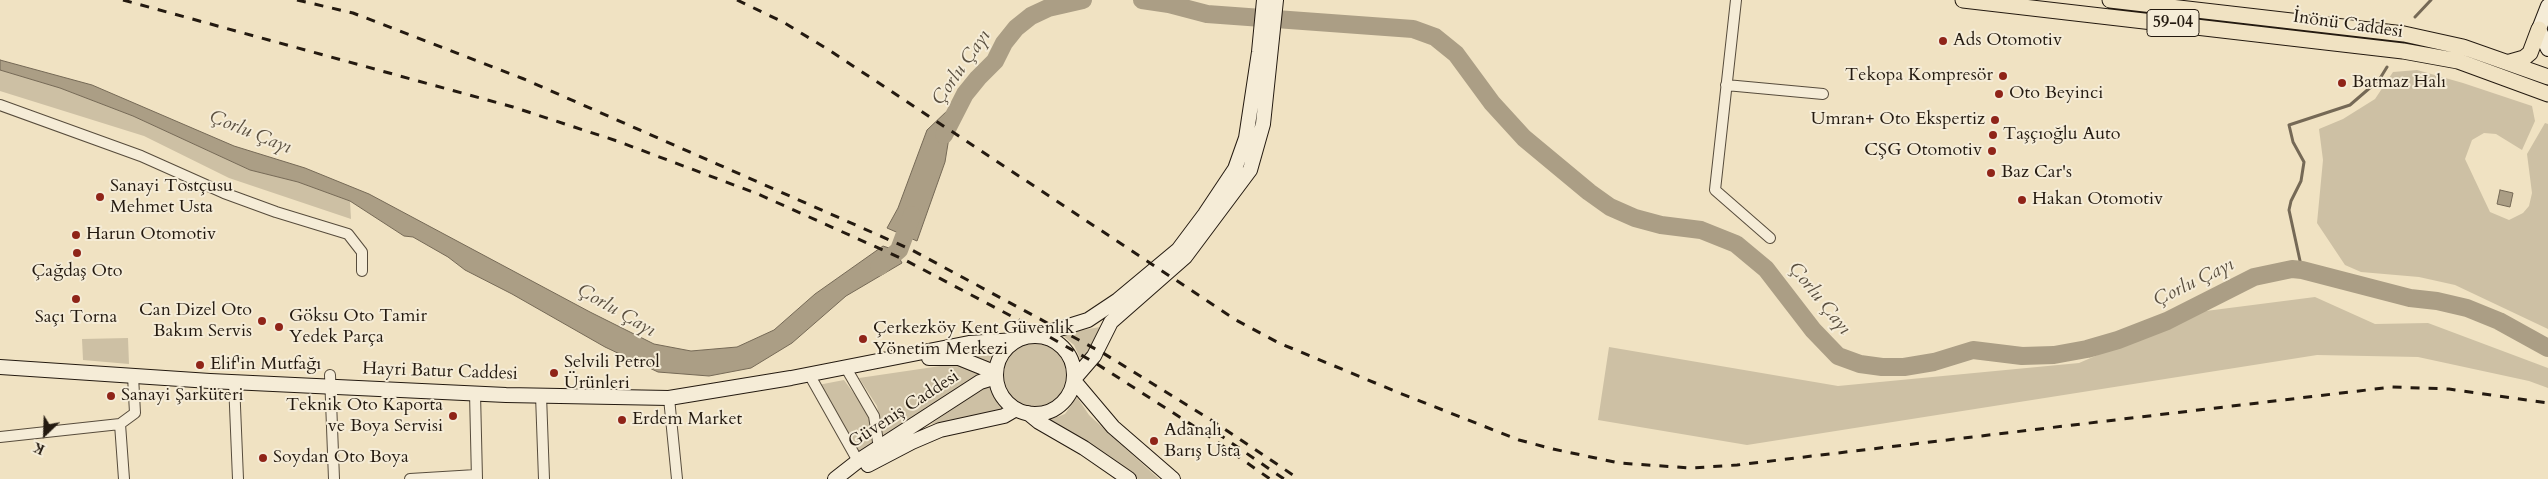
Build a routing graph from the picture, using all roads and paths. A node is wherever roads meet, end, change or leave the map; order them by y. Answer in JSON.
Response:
{"nodes":[{"id":1,"x":1264,"y":0,"type":"edge"},
{"id":2,"x":1276,"y":0,"type":"edge"},
{"id":3,"x":1736,"y":0,"type":"edge"},
{"id":4,"x":1963,"y":0,"type":"edge"},
{"id":5,"x":2110,"y":0,"type":"edge"},
{"id":6,"x":2548,"y":6,"type":"edge"},
{"id":7,"x":2539,"y":29,"type":"junction"},
{"id":8,"x":2548,"y":49,"type":"edge"},
{"id":9,"x":1265,"y":53,"type":"junction"},
{"id":10,"x":2510,"y":62,"type":"junction"},
{"id":11,"x":2548,"y":78,"type":"edge"},
{"id":12,"x":2520,"y":82,"type":"junction"},
{"id":13,"x":1726,"y":85,"type":"junction"},
{"id":14,"x":1823,"y":94,"type":"dead end"},
{"id":15,"x":2548,"y":94,"type":"edge"},
{"id":16,"x":0,"y":105,"type":"edge"},
{"id":17,"x":1770,"y":238,"type":"dead end"},
{"id":18,"x":362,"y":271,"type":"dead end"},
{"id":19,"x":1040,"y":335,"type":"junction"},
{"id":20,"x":1016,"y":340,"type":"junction"},
{"id":21,"x":876,"y":361,"type":"junction"},
{"id":22,"x":0,"y":367,"type":"edge"},
{"id":23,"x":846,"y":368,"type":"junction"},
{"id":24,"x":809,"y":374,"type":"junction"},
{"id":25,"x":996,"y":375,"type":"junction"},
{"id":26,"x":133,"y":376,"type":"junction"},
{"id":27,"x":1075,"y":380,"type":"junction"},
{"id":28,"x":330,"y":381,"type":"junction"},
{"id":29,"x":234,"y":382,"type":"junction"},
{"id":30,"x":475,"y":393,"type":"junction"},
{"id":31,"x":541,"y":394,"type":"junction"},
{"id":32,"x":669,"y":398,"type":"junction"},
{"id":33,"x":1022,"y":411,"type":"junction"},
{"id":34,"x":120,"y":424,"type":"junction"},
{"id":35,"x":0,"y":437,"type":"edge"},
{"id":36,"x":879,"y":448,"type":"junction"},
{"id":37,"x":858,"y":461,"type":"junction"},
{"id":38,"x":477,"y":477,"type":"edge"},
{"id":39,"x":124,"y":479,"type":"edge"},
{"id":40,"x":238,"y":479,"type":"edge"},
{"id":41,"x":334,"y":479,"type":"edge"},
{"id":42,"x":410,"y":479,"type":"edge"},
{"id":43,"x":544,"y":479,"type":"edge"},
{"id":44,"x":677,"y":479,"type":"edge"},
{"id":45,"x":835,"y":479,"type":"edge"},
{"id":46,"x":843,"y":479,"type":"edge"},
{"id":47,"x":1129,"y":479,"type":"edge"},
{"id":48,"x":1173,"y":479,"type":"edge"}],
"edges":[{"from":1,"to":9,"type":"main road"},
{"from":2,"to":9,"type":"main road"},
{"from":3,"to":13,"type":"street"},
{"from":4,"to":12,"type":"main road","name":"İnönü Caddesi","number":"59-04"},
{"from":5,"to":10,"type":"main road","name":"İnönü Caddesi","number":"59-04"},
{"from":6,"to":7,"type":"main road"},
{"from":7,"to":8,"type":"main road"},
{"from":7,"to":10,"type":"main road"},
{"from":9,"to":19,"type":"main road"},
{"from":9,"to":27,"type":"main road"},
{"from":10,"to":11,"type":"main road","number":"59-04"},
{"from":11,"to":12,"type":"main road"},
{"from":12,"to":15,"type":"main road","number":"59-04"},
{"from":13,"to":14,"type":"street"},
{"from":13,"to":17,"type":"street"},
{"from":16,"to":18,"type":"street"},
{"from":19,"to":20,"type":"main road"},
{"from":19,"to":27,"type":"main road"},
{"from":20,"to":21,"type":"main road","name":"Hayri Batur Caddesi"},
{"from":20,"to":25,"type":"main road"},
{"from":21,"to":23,"type":"main road","name":"Hayri Batur Caddesi"},
{"from":21,"to":25,"type":"main road","name":"Hayri Batur Caddesi"},
{"from":22,"to":26,"type":"main road","name":"Hayri Batur Caddesi"},
{"from":23,"to":24,"type":"main road","name":"Hayri Batur Caddesi"},
{"from":23,"to":36,"type":"street"},
{"from":24,"to":32,"type":"main road","name":"Hayri Batur Caddesi"},
{"from":24,"to":37,"type":"street"},
{"from":25,"to":33,"type":"main road"},
{"from":25,"to":36,"type":"main road","name":"Güveniş Caddesi"},
{"from":26,"to":29,"type":"main road","name":"Hayri Batur Caddesi"},
{"from":26,"to":34,"type":"street"},
{"from":27,"to":33,"type":"main road"},
{"from":27,"to":48,"type":"main road"},
{"from":28,"to":29,"type":"main road","name":"Hayri Batur Caddesi"},
{"from":28,"to":30,"type":"main road","name":"Hayri Batur Caddesi"},
{"from":28,"to":41,"type":"street"},
{"from":29,"to":40,"type":"street"},
{"from":30,"to":31,"type":"main road","name":"Hayri Batur Caddesi"},
{"from":30,"to":38,"type":"street"},
{"from":31,"to":32,"type":"main road","name":"Hayri Batur Caddesi"},
{"from":31,"to":43,"type":"street"},
{"from":32,"to":44,"type":"street"},
{"from":33,"to":46,"type":"main road","name":"Güveniş Caddesi"},
{"from":33,"to":47,"type":"main road"},
{"from":34,"to":35,"type":"street"},
{"from":34,"to":39,"type":"street"},
{"from":36,"to":37,"type":"main road","name":"Güveniş Caddesi"},
{"from":37,"to":45,"type":"main road","name":"Güveniş Caddesi"},
{"from":38,"to":42,"type":"street"}]}
